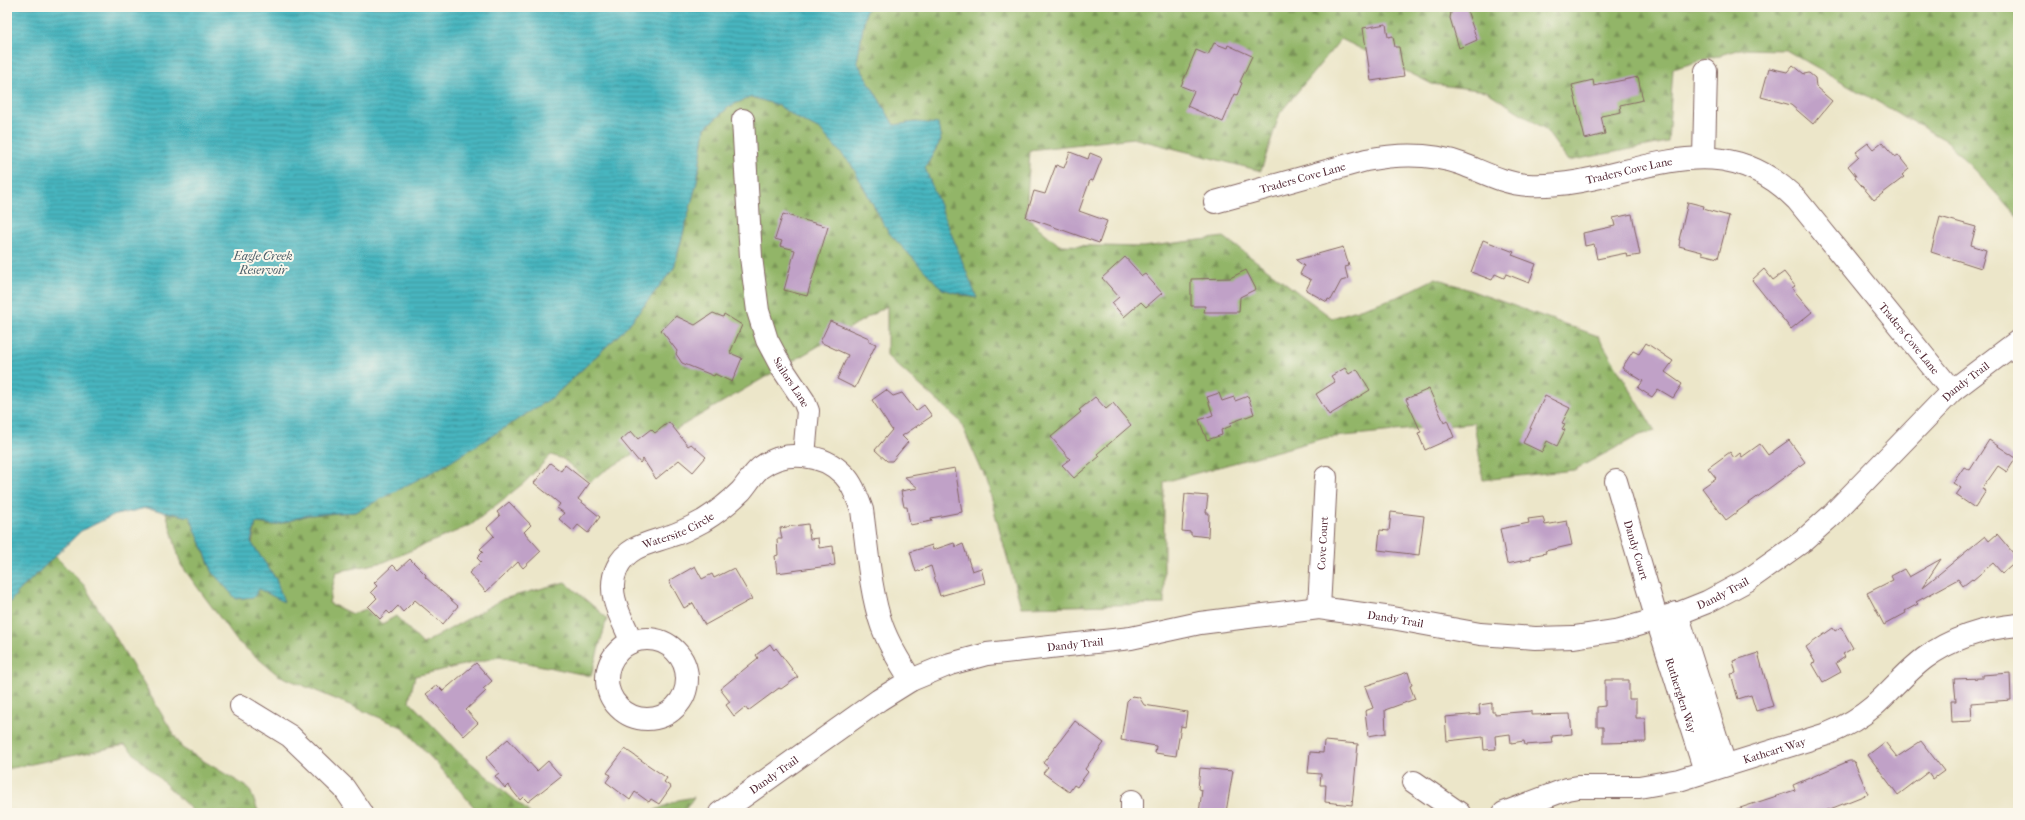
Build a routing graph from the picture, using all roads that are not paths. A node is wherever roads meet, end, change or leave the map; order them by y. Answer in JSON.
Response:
{"nodes":[{"id":1,"x":1706,"y":71,"type":"dead end"},
{"id":2,"x":743,"y":120,"type":"dead end"},
{"id":3,"x":1704,"y":157,"type":"junction"},
{"id":4,"x":1214,"y":202,"type":"dead end"},
{"id":5,"x":2018,"y":341,"type":"edge"},
{"id":6,"x":1952,"y":391,"type":"junction"},
{"id":7,"x":804,"y":456,"type":"junction"},
{"id":8,"x":1326,"y":478,"type":"dead end"},
{"id":9,"x":1616,"y":481,"type":"dead end"},
{"id":10,"x":1319,"y":608,"type":"junction"},
{"id":11,"x":1677,"y":614,"type":"junction"},
{"id":12,"x":1657,"y":620,"type":"junction"},
{"id":13,"x":2018,"y":625,"type":"edge"},
{"id":14,"x":632,"y":642,"type":"dead end"},
{"id":15,"x":911,"y":680,"type":"junction"},
{"id":16,"x":241,"y":706,"type":"dead end"},
{"id":17,"x":1725,"y":765,"type":"junction"},
{"id":18,"x":1705,"y":771,"type":"junction"},
{"id":19,"x":1414,"y":782,"type":"dead end"},
{"id":20,"x":361,"y":813,"type":"edge"},
{"id":21,"x":720,"y":813,"type":"edge"},
{"id":22,"x":1459,"y":813,"type":"edge"},
{"id":23,"x":1504,"y":813,"type":"edge"}],
"edges":[{"from":1,"to":3,"type":"street"},
{"from":2,"to":7,"type":"street","name":"Sailors Lane"},
{"from":3,"to":4,"type":"street","name":"Traders Cove Lane"},
{"from":3,"to":6,"type":"street","name":"Traders Cove Lane"},
{"from":5,"to":6,"type":"street","name":"Dandy Trail"},
{"from":6,"to":11,"type":"street","name":"Dandy Trail"},
{"from":7,"to":14,"type":"street","name":"Watersite Circle"},
{"from":7,"to":15,"type":"street"},
{"from":8,"to":10,"type":"street","name":"Cove Court"},
{"from":9,"to":12,"type":"street","name":"Dandy Court"},
{"from":10,"to":12,"type":"street","name":"Dandy Trail"},
{"from":10,"to":15,"type":"street","name":"Dandy Trail"},
{"from":11,"to":12,"type":"street","name":"Dandy Trail"},
{"from":11,"to":17,"type":"street"},
{"from":12,"to":18,"type":"street","name":"Rutherglen Way"},
{"from":13,"to":17,"type":"street","name":"Kathcart Way"},
{"from":15,"to":21,"type":"street","name":"Dandy Trail"},
{"from":16,"to":20,"type":"street"},
{"from":17,"to":18,"type":"street","name":"Kathcart Way"},
{"from":18,"to":23,"type":"street","name":"Kathcart Way"},
{"from":19,"to":22,"type":"street"}]}
